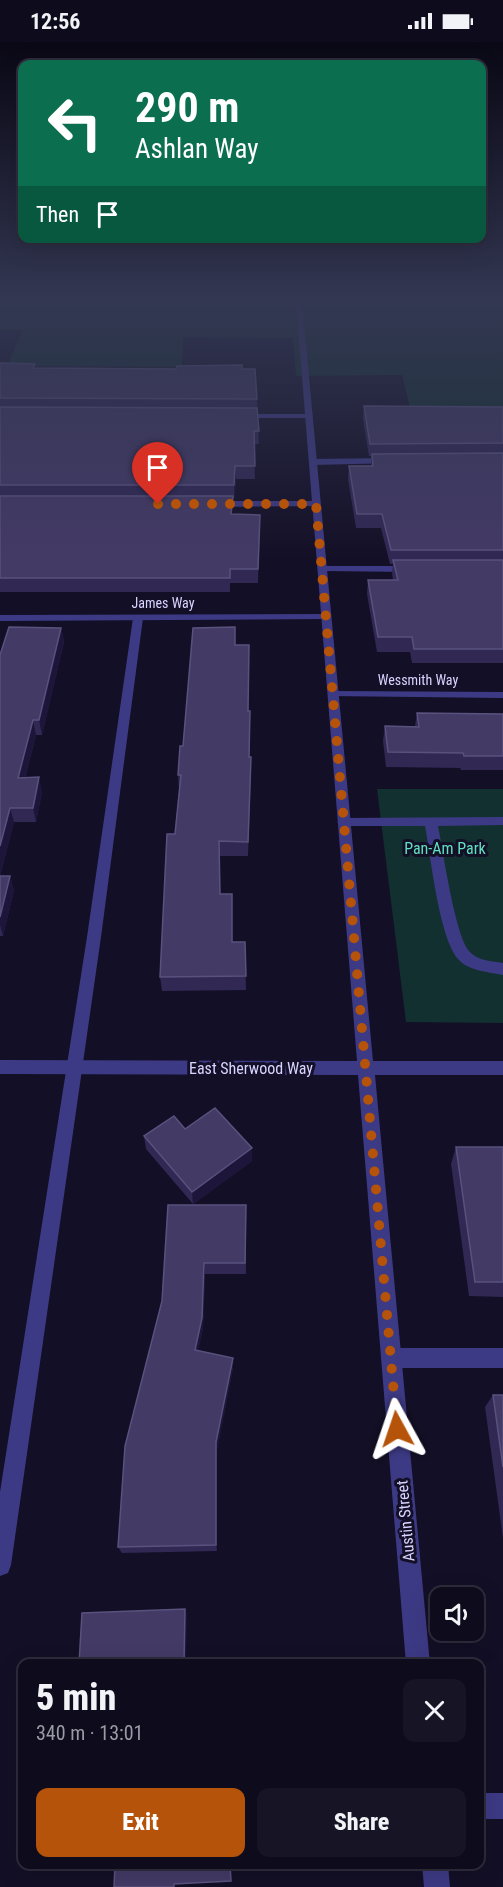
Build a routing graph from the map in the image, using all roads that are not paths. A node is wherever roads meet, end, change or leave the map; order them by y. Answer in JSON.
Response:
{"nodes":[{"id":1,"x":307,"y":388,"type":"edge"},
{"id":2,"x":225,"y":416,"type":"edge"},
{"id":3,"x":309,"y":416,"type":"junction"},
{"id":4,"x":396,"y":461,"type":"edge"},
{"id":5,"x":313,"y":462,"type":"junction"},
{"id":6,"x":199,"y":504,"type":"edge"},
{"id":7,"x":316,"y":504,"type":"junction"},
{"id":8,"x":322,"y":568,"type":"junction"},
{"id":9,"x":424,"y":569,"type":"edge"},
{"id":10,"x":326,"y":617,"type":"junction"},
{"id":11,"x":0,"y":618,"type":"edge"},
{"id":12,"x":138,"y":618,"type":"junction"},
{"id":13,"x":333,"y":694,"type":"junction"},
{"id":14,"x":503,"y":695,"type":"edge"},
{"id":15,"x":503,"y":821,"type":"edge"},
{"id":16,"x":344,"y":822,"type":"junction"},
{"id":17,"x":431,"y":822,"type":"junction"},
{"id":18,"x":503,"y":969,"type":"edge"},
{"id":19,"x":0,"y":1067,"type":"edge"},
{"id":20,"x":74,"y":1067,"type":"junction"},
{"id":21,"x":366,"y":1068,"type":"junction"},
{"id":22,"x":503,"y":1068,"type":"edge"},
{"id":23,"x":391,"y":1358,"type":"junction"},
{"id":24,"x":503,"y":1358,"type":"edge"},
{"id":25,"x":0,"y":1565,"type":"edge"},
{"id":26,"x":418,"y":1659,"type":"edge"},
{"id":27,"x":484,"y":1806,"type":"edge"},
{"id":28,"x":503,"y":1806,"type":"edge"},
{"id":29,"x":435,"y":1869,"type":"edge"},
{"id":30,"x":437,"y":1887,"type":"edge"}],
"edges":[{"from":1,"to":3,"type":"street","name":"Austin Street"},
{"from":2,"to":3,"type":"street"},
{"from":3,"to":5,"type":"street","name":"Austin Street"},
{"from":4,"to":5,"type":"street"},
{"from":5,"to":7,"type":"street","name":"Austin Street"},
{"from":6,"to":7,"type":"street"},
{"from":7,"to":8,"type":"street","name":"Austin Street"},
{"from":8,"to":9,"type":"street"},
{"from":8,"to":10,"type":"street","name":"Austin Street"},
{"from":10,"to":12,"type":"street","name":"James Way"},
{"from":10,"to":13,"type":"street","name":"Austin Street"},
{"from":11,"to":12,"type":"street","name":"James Way"},
{"from":12,"to":20,"type":"street"},
{"from":13,"to":14,"type":"street","name":"Wessmith Way"},
{"from":13,"to":16,"type":"street","name":"Austin Street"},
{"from":15,"to":17,"type":"street"},
{"from":16,"to":17,"type":"street"},
{"from":16,"to":21,"type":"street","name":"Austin Street"},
{"from":17,"to":18,"type":"street"},
{"from":19,"to":20,"type":"street","name":"East Sherwood Way"},
{"from":20,"to":21,"type":"street","name":"East Sherwood Way"},
{"from":20,"to":25,"type":"street"},
{"from":21,"to":22,"type":"street","name":"East Sherwood Way"},
{"from":21,"to":23,"type":"street","name":"Austin Street"},
{"from":23,"to":24,"type":"street"},
{"from":23,"to":26,"type":"street","name":"Austin Street"},
{"from":27,"to":28,"type":"street"},
{"from":29,"to":30,"type":"street"}]}
